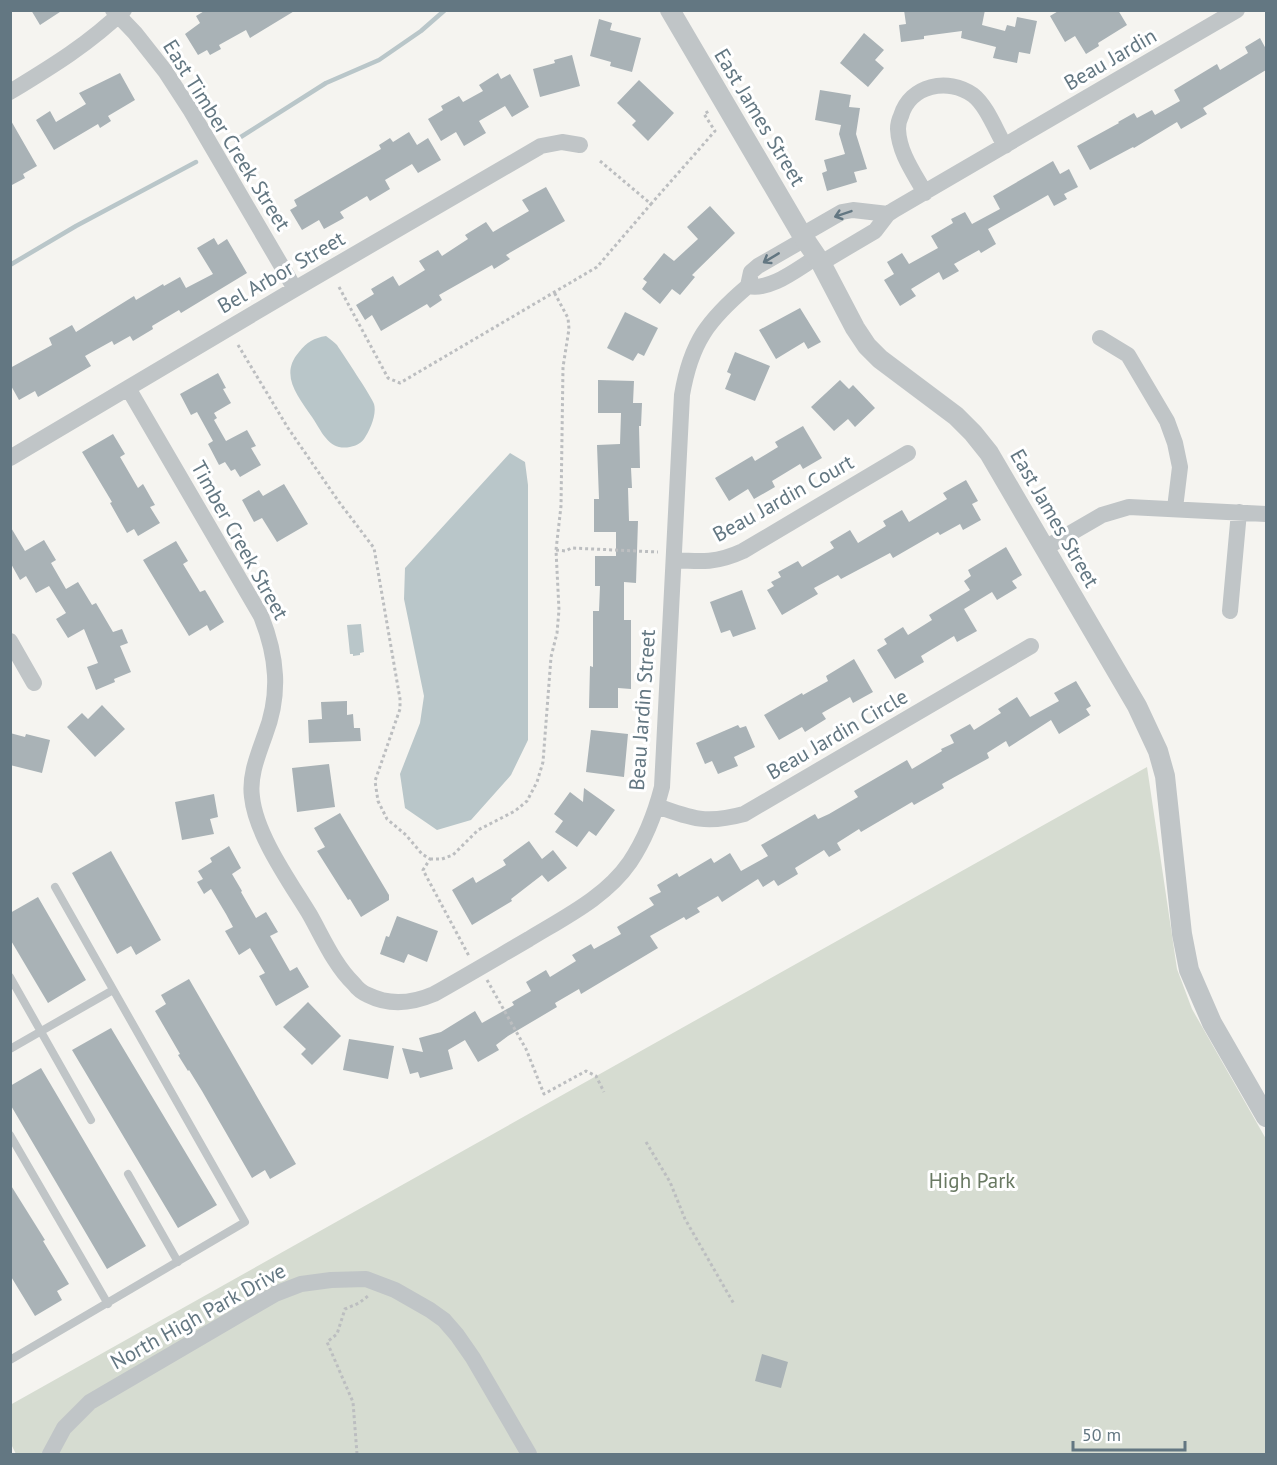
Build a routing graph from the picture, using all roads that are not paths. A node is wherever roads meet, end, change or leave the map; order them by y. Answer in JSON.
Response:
{"nodes":[{"id":1,"x":670,"y":10,"type":"edge"},
{"id":2,"x":1237,"y":10,"type":"edge"},
{"id":3,"x":118,"y":12,"type":"edge"},
{"id":4,"x":10,"y":92,"type":"edge"},
{"id":5,"x":580,"y":145,"type":"dead end"},
{"id":6,"x":1005,"y":146,"type":"junction"},
{"id":7,"x":925,"y":193,"type":"junction"},
{"id":8,"x":888,"y":214,"type":"junction"},
{"id":9,"x":803,"y":237,"type":"junction"},
{"id":10,"x":819,"y":260,"type":"junction"},
{"id":11,"x":748,"y":286,"type":"junction"},
{"id":12,"x":295,"y":289,"type":"junction"},
{"id":13,"x":1100,"y":338,"type":"dead end"},
{"id":14,"x":128,"y":388,"type":"junction"},
{"id":15,"x":908,"y":453,"type":"dead end"},
{"id":16,"x":10,"y":458,"type":"edge"},
{"id":17,"x":1175,"y":508,"type":"junction"},
{"id":18,"x":1239,"y":512,"type":"junction"},
{"id":19,"x":1266,"y":514,"type":"edge"},
{"id":20,"x":1045,"y":548,"type":"junction"},
{"id":21,"x":668,"y":556,"type":"junction"},
{"id":22,"x":1230,"y":611,"type":"dead end"},
{"id":23,"x":10,"y":641,"type":"edge"},
{"id":24,"x":1031,"y":646,"type":"dead end"},
{"id":25,"x":34,"y":683,"type":"dead end"},
{"id":26,"x":657,"y":806,"type":"junction"},
{"id":27,"x":55,"y":887,"type":"dead end"},
{"id":28,"x":10,"y":977,"type":"edge"},
{"id":29,"x":113,"y":990,"type":"junction"},
{"id":30,"x":383,"y":1000,"type":"joint"},
{"id":31,"x":41,"y":1031,"type":"junction"},
{"id":32,"x":10,"y":1049,"type":"edge"},
{"id":33,"x":1266,"y":1117,"type":"edge"},
{"id":34,"x":91,"y":1120,"type":"dead end"},
{"id":35,"x":10,"y":1135,"type":"edge"},
{"id":36,"x":128,"y":1174,"type":"dead end"},
{"id":37,"x":178,"y":1262,"type":"junction"},
{"id":38,"x":108,"y":1304,"type":"junction"},
{"id":39,"x":10,"y":1359,"type":"edge"},
{"id":40,"x":50,"y":1455,"type":"edge"},
{"id":41,"x":529,"y":1455,"type":"edge"}],
"edges":[{"from":1,"to":9,"type":"street","name":"East James Street"},
{"from":2,"to":6,"type":"street","name":"Beau Jardin"},
{"from":3,"to":4,"type":"street"},
{"from":3,"to":12,"type":"street","name":"East Timber Creek Street"},
{"from":5,"to":12,"type":"street","name":"Bel Arbor Street"},
{"from":6,"to":7,"type":"street","name":"Beau Jardin"},
{"from":6,"to":7,"type":"street"},
{"from":7,"to":8,"type":"street","name":"Beau Jardin"},
{"from":8,"to":9,"type":"street","one_way":true},
{"from":8,"to":10,"type":"street","name":"Beau Jardin"},
{"from":9,"to":10,"type":"street","name":"East James Street"},
{"from":9,"to":11,"type":"street","one_way":true},
{"from":10,"to":11,"type":"street","name":"Beau Jardin"},
{"from":10,"to":20,"type":"street","name":"East James Street"},
{"from":11,"to":21,"type":"street","name":"Beau Jardin Street"},
{"from":12,"to":14,"type":"street","name":"Bel Arbor Street"},
{"from":13,"to":17,"type":"street"},
{"from":14,"to":16,"type":"street","name":"Bel Arbor Street"},
{"from":14,"to":30,"type":"street","name":"Timber Creek Street"},
{"from":15,"to":21,"type":"street","name":"Beau Jardin Court"},
{"from":17,"to":18,"type":"street"},
{"from":17,"to":20,"type":"street"},
{"from":18,"to":19,"type":"street"},
{"from":18,"to":22,"type":"street"},
{"from":20,"to":33,"type":"street","name":"East James Street"},
{"from":21,"to":26,"type":"street","name":"Beau Jardin Street"},
{"from":23,"to":25,"type":"street"},
{"from":24,"to":26,"type":"street","name":"Beau Jardin Circle"},
{"from":26,"to":30,"type":"street","name":"Beau Jardin Street"},
{"from":27,"to":29,"type":"lane"},
{"from":28,"to":31,"type":"lane"},
{"from":29,"to":31,"type":"lane"},
{"from":29,"to":37,"type":"lane"},
{"from":31,"to":32,"type":"lane"},
{"from":31,"to":34,"type":"lane"},
{"from":35,"to":38,"type":"lane"},
{"from":36,"to":37,"type":"lane"},
{"from":37,"to":38,"type":"lane"},
{"from":38,"to":39,"type":"lane"},
{"from":40,"to":41,"type":"street","name":"North High Park Drive"}]}
